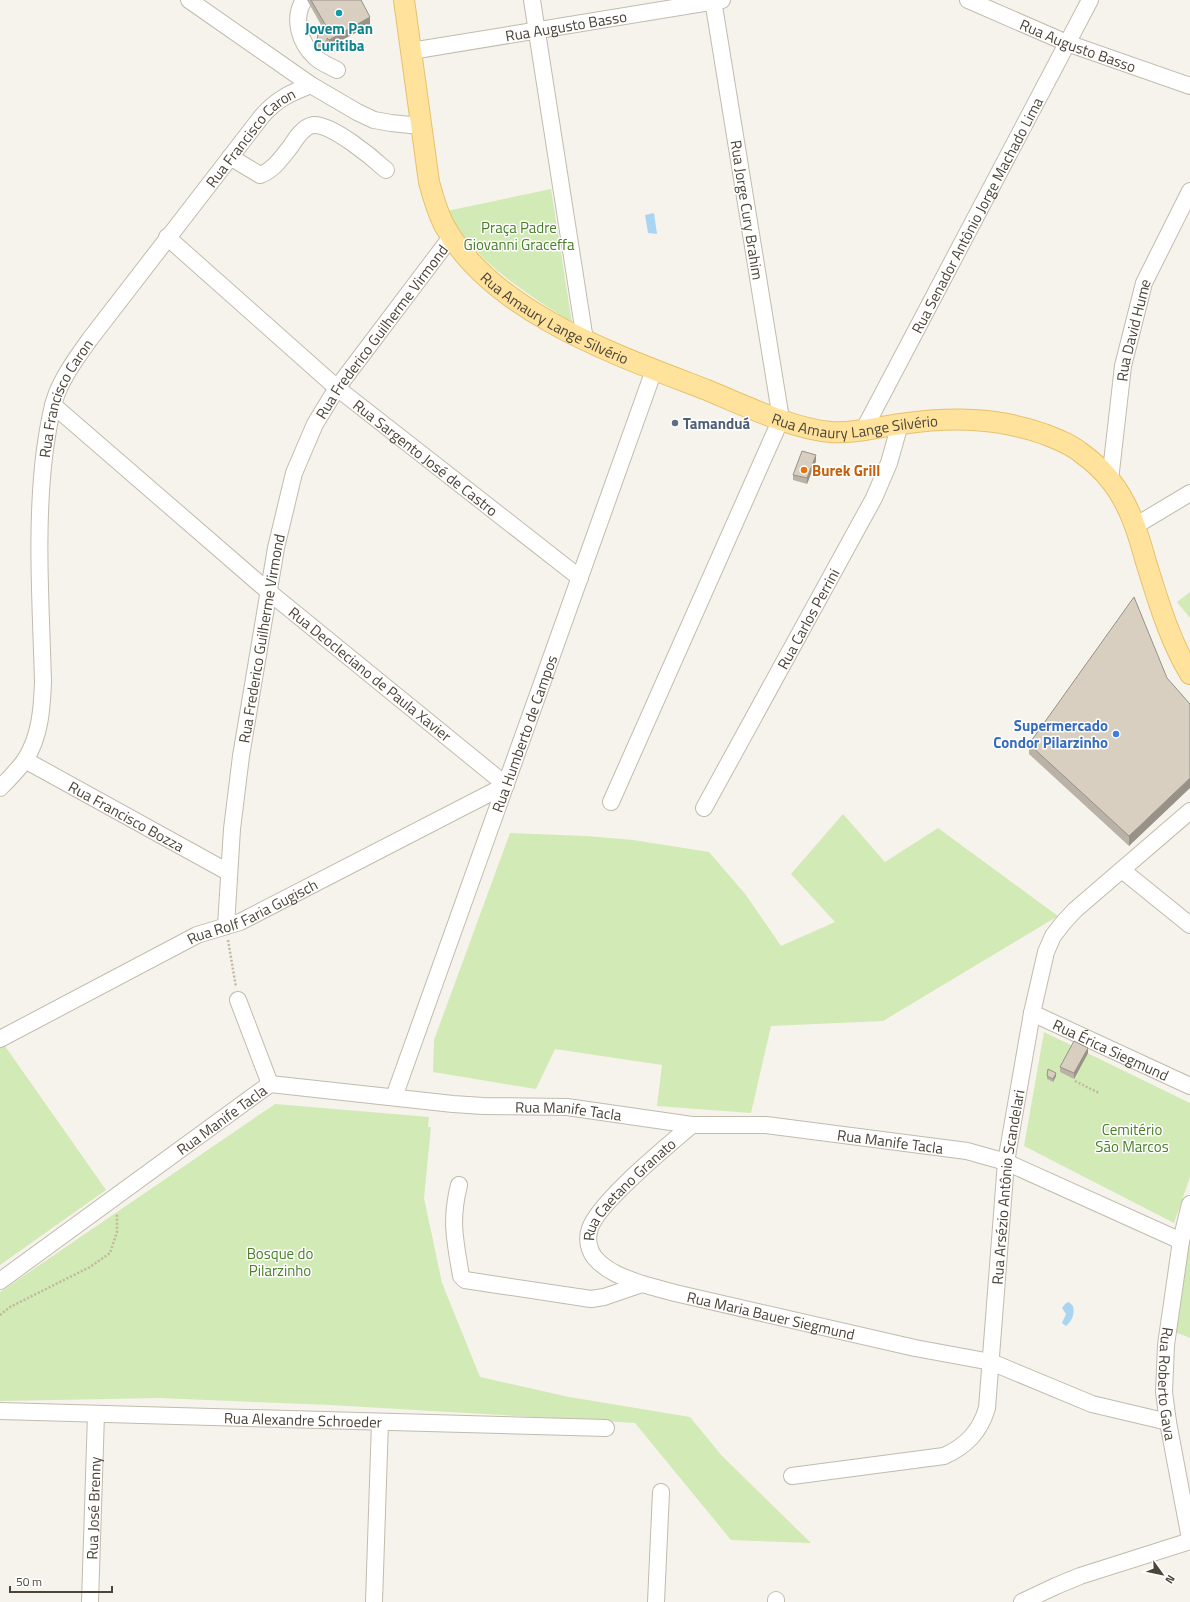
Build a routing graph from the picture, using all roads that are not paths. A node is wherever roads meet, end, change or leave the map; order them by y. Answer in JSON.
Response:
{"nodes":[{"id":1,"x":189,"y":0,"type":"edge"},
{"id":2,"x":304,"y":0,"type":"edge"},
{"id":3,"x":404,"y":0,"type":"edge"},
{"id":4,"x":532,"y":0,"type":"edge"},
{"id":5,"x":716,"y":0,"type":"edge"},
{"id":6,"x":968,"y":0,"type":"edge"},
{"id":7,"x":1090,"y":0,"type":"edge"},
{"id":8,"x":537,"y":31,"type":"junction"},
{"id":9,"x":1067,"y":43,"type":"junction"},
{"id":10,"x":411,"y":51,"type":"junction"},
{"id":11,"x":337,"y":70,"type":"dead end"},
{"id":12,"x":311,"y":85,"type":"junction"},
{"id":13,"x":1190,"y":86,"type":"edge"},
{"id":14,"x":420,"y":126,"type":"junction"},
{"id":15,"x":230,"y":157,"type":"junction"},
{"id":16,"x":386,"y":170,"type":"dead end"},
{"id":17,"x":1190,"y":191,"type":"edge"},
{"id":18,"x":168,"y":237,"type":"junction"},
{"id":19,"x":451,"y":237,"type":"junction"},
{"id":20,"x":585,"y":340,"type":"junction"},
{"id":21,"x":654,"y":370,"type":"junction"},
{"id":22,"x":337,"y":388,"type":"junction"},
{"id":23,"x":53,"y":405,"type":"junction"},
{"id":24,"x":781,"y":419,"type":"junction"},
{"id":25,"x":900,"y":424,"type":"junction"},
{"id":26,"x":863,"y":431,"type":"junction"},
{"id":27,"x":1110,"y":480,"type":"junction"},
{"id":28,"x":1190,"y":493,"type":"edge"},
{"id":29,"x":1136,"y":526,"type":"junction"},
{"id":30,"x":580,"y":578,"type":"junction"},
{"id":31,"x":269,"y":592,"type":"junction"},
{"id":32,"x":1190,"y":674,"type":"edge"},
{"id":33,"x":25,"y":760,"type":"junction"},
{"id":34,"x":506,"y":784,"type":"junction"},
{"id":35,"x":0,"y":788,"type":"edge"},
{"id":36,"x":611,"y":802,"type":"dead end"},
{"id":37,"x":704,"y":808,"type":"dead end"},
{"id":38,"x":1190,"y":811,"type":"edge"},
{"id":39,"x":1122,"y":870,"type":"junction"},
{"id":40,"x":228,"y":872,"type":"junction"},
{"id":41,"x":1190,"y":925,"type":"edge"},
{"id":42,"x":226,"y":926,"type":"junction"},
{"id":43,"x":238,"y":1000,"type":"road end"},
{"id":44,"x":1032,"y":1013,"type":"junction"},
{"id":45,"x":0,"y":1039,"type":"edge"},
{"id":46,"x":270,"y":1084,"type":"junction"},
{"id":47,"x":1190,"y":1086,"type":"edge"},
{"id":48,"x":394,"y":1097,"type":"junction"},
{"id":49,"x":692,"y":1125,"type":"junction"},
{"id":50,"x":1006,"y":1162,"type":"junction"},
{"id":51,"x":459,"y":1185,"type":"dead end"},
{"id":52,"x":1189,"y":1209,"type":"edge"},
{"id":53,"x":1181,"y":1241,"type":"junction"},
{"id":54,"x":0,"y":1281,"type":"edge"},
{"id":55,"x":642,"y":1284,"type":"junction"},
{"id":56,"x":991,"y":1362,"type":"junction"},
{"id":57,"x":0,"y":1411,"type":"edge"},
{"id":58,"x":96,"y":1414,"type":"junction"},
{"id":59,"x":380,"y":1422,"type":"junction"},
{"id":60,"x":1168,"y":1422,"type":"junction"},
{"id":61,"x":606,"y":1428,"type":"dead end"},
{"id":62,"x":792,"y":1476,"type":"dead end"},
{"id":63,"x":1184,"y":1481,"type":"edge"},
{"id":64,"x":661,"y":1492,"type":"dead end"},
{"id":65,"x":1190,"y":1540,"type":"edge"},
{"id":66,"x":90,"y":1602,"type":"edge"},
{"id":67,"x":374,"y":1602,"type":"edge"},
{"id":68,"x":656,"y":1602,"type":"edge"},
{"id":69,"x":1022,"y":1602,"type":"edge"}],
"edges":[{"from":1,"to":12,"type":"street"},
{"from":2,"to":11,"type":"street"},
{"from":3,"to":10,"type":"main road","name":"Rua Amaury Lange Silvério"},
{"from":4,"to":8,"type":"street"},
{"from":5,"to":8,"type":"street","name":"Rua Augusto Basso"},
{"from":5,"to":24,"type":"street","name":"Rua Jorge Cury Brahim"},
{"from":6,"to":9,"type":"street","name":"Rua Augusto Basso"},
{"from":7,"to":9,"type":"street","name":"Rua Senador Antônio Jorge Machado Lima"},
{"from":8,"to":10,"type":"street","name":"Rua Augusto Basso"},
{"from":8,"to":20,"type":"street"},
{"from":9,"to":13,"type":"street","name":"Rua Augusto Basso"},
{"from":9,"to":26,"type":"street","name":"Rua Senador Antônio Jorge Machado Lima"},
{"from":10,"to":14,"type":"main road","name":"Rua Amaury Lange Silvério"},
{"from":12,"to":14,"type":"street"},
{"from":12,"to":15,"type":"street","name":"Rua Francisco Caron"},
{"from":14,"to":19,"type":"main road","name":"Rua Amaury Lange Silvério"},
{"from":15,"to":16,"type":"street"},
{"from":15,"to":18,"type":"street","name":"Rua Francisco Caron"},
{"from":17,"to":27,"type":"street","name":"Rua David Hume"},
{"from":18,"to":22,"type":"street","name":"Rua Sargento José de Castro"},
{"from":18,"to":23,"type":"street","name":"Rua Francisco Caron"},
{"from":19,"to":20,"type":"main road","name":"Rua Amaury Lange Silvério"},
{"from":19,"to":22,"type":"street","name":"Rua Frederico Guilherme Virmond"},
{"from":20,"to":21,"type":"main road","name":"Rua Amaury Lange Silvério"},
{"from":21,"to":24,"type":"main road","name":"Rua Amaury Lange Silvério"},
{"from":21,"to":30,"type":"street","name":"Rua Humberto de Campos"},
{"from":22,"to":30,"type":"street","name":"Rua Sargento José de Castro"},
{"from":22,"to":31,"type":"street","name":"Rua Frederico Guilherme Virmond"},
{"from":23,"to":31,"type":"street","name":"Rua Deocleciano de Paula Xavier"},
{"from":23,"to":33,"type":"street","name":"Rua Francisco Caron"},
{"from":24,"to":26,"type":"main road","name":"Rua Amaury Lange Silvério"},
{"from":24,"to":36,"type":"street"},
{"from":25,"to":26,"type":"main road","name":"Rua Amaury Lange Silvério"},
{"from":25,"to":27,"type":"main road","name":"Rua Amaury Lange Silvério"},
{"from":25,"to":37,"type":"street","name":"Rua Carlos Perrini"},
{"from":27,"to":29,"type":"main road","name":"Rua Amaury Lange Silvério"},
{"from":28,"to":29,"type":"street"},
{"from":29,"to":32,"type":"main road","name":"Rua Amaury Lange Silvério"},
{"from":30,"to":34,"type":"street","name":"Rua Humberto de Campos"},
{"from":31,"to":34,"type":"street","name":"Rua Deocleciano de Paula Xavier"},
{"from":31,"to":40,"type":"street","name":"Rua Frederico Guilherme Virmond"},
{"from":33,"to":35,"type":"street","name":"Rua Francisco Caron"},
{"from":33,"to":40,"type":"street","name":"Rua Francisco Bozza"},
{"from":34,"to":42,"type":"street","name":"Rua Rolf Faria Gugisch"},
{"from":34,"to":48,"type":"street","name":"Rua Humberto de Campos"},
{"from":38,"to":39,"type":"street","name":"Rua Arsézio Antônio Scandelari"},
{"from":39,"to":41,"type":"street"},
{"from":39,"to":44,"type":"street","name":"Rua Arsézio Antônio Scandelari"},
{"from":40,"to":42,"type":"street","name":"Rua Frederico Guilherme Virmond"},
{"from":42,"to":45,"type":"street","name":"Rua Rolf Faria Gugisch"},
{"from":43,"to":46,"type":"street"},
{"from":44,"to":47,"type":"street","name":"Rua Érica Siegmund"},
{"from":44,"to":50,"type":"street","name":"Rua Arsézio Antônio Scandelari"},
{"from":46,"to":48,"type":"street","name":"Rua Manife Tacla"},
{"from":46,"to":54,"type":"street","name":"Rua Manife Tacla"},
{"from":48,"to":49,"type":"street","name":"Rua Manife Tacla"},
{"from":49,"to":50,"type":"street","name":"Rua Manife Tacla"},
{"from":49,"to":55,"type":"street","name":"Rua Caetano Granato"},
{"from":50,"to":53,"type":"street","name":"Rua Manife Tacla"},
{"from":50,"to":56,"type":"street","name":"Rua Arsézio Antônio Scandelari"},
{"from":51,"to":55,"type":"street"},
{"from":52,"to":53,"type":"street","name":"Rua Roberto Gava"},
{"from":53,"to":60,"type":"street","name":"Rua Roberto Gava"},
{"from":55,"to":56,"type":"street","name":"Rua Maria Bauer Siegmund"},
{"from":56,"to":60,"type":"street","name":"Rua Maria Bauer Siegmund"},
{"from":56,"to":62,"type":"street","name":"Rua Arsézio Antônio Scandelari"},
{"from":57,"to":58,"type":"street","name":"Rua Alexandre Schroeder"},
{"from":58,"to":59,"type":"street","name":"Rua Alexandre Schroeder"},
{"from":58,"to":66,"type":"street","name":"Rua José Brenny"},
{"from":59,"to":61,"type":"street","name":"Rua Alexandre Schroeder"},
{"from":59,"to":67,"type":"street"},
{"from":60,"to":63,"type":"street","name":"Rua Roberto Gava"},
{"from":63,"to":65,"type":"street","name":"Rua Roberto Gava"},
{"from":64,"to":68,"type":"street"},
{"from":65,"to":69,"type":"street"}]}
